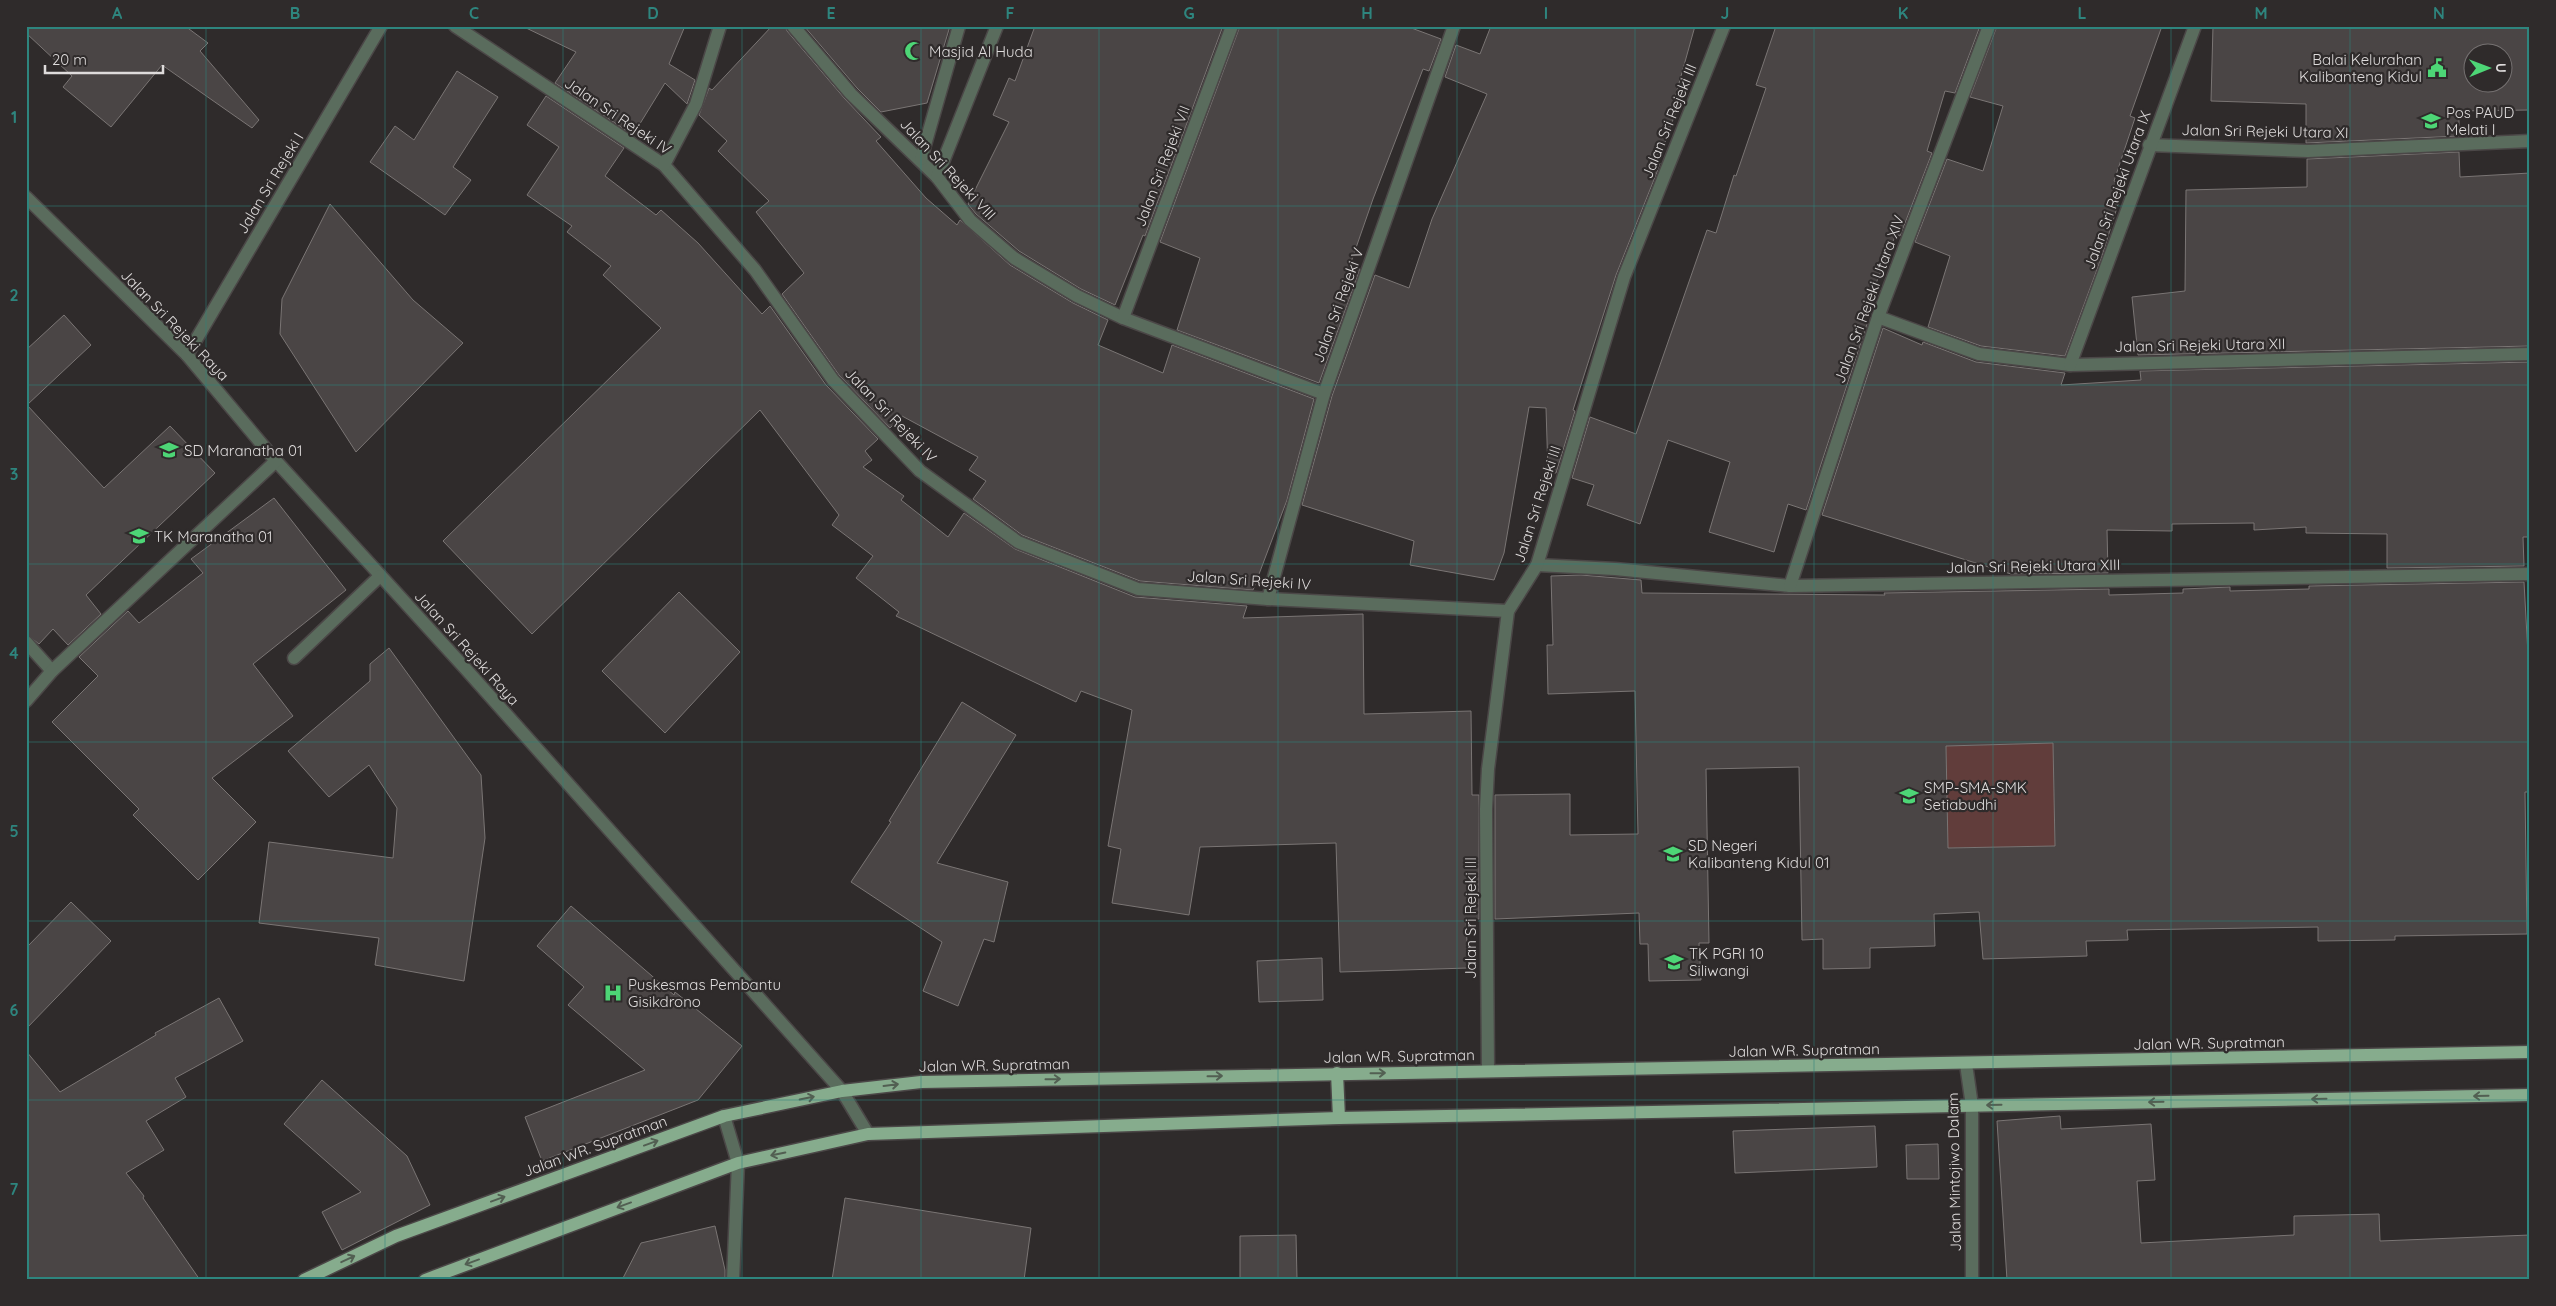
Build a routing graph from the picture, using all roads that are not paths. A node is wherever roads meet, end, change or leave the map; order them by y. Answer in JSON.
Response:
{"nodes":[{"id":1,"x":381,"y":26,"type":"edge"},
{"id":2,"x":455,"y":26,"type":"edge"},
{"id":3,"x":720,"y":26,"type":"edge"},
{"id":4,"x":793,"y":26,"type":"edge"},
{"id":5,"x":959,"y":26,"type":"edge"},
{"id":6,"x":997,"y":26,"type":"edge"},
{"id":7,"x":1232,"y":26,"type":"edge"},
{"id":8,"x":1454,"y":26,"type":"edge"},
{"id":9,"x":1724,"y":26,"type":"edge"},
{"id":10,"x":1989,"y":26,"type":"edge"},
{"id":11,"x":2195,"y":26,"type":"edge"},
{"id":12,"x":2530,"y":140,"type":"edge"},
{"id":13,"x":2150,"y":145,"type":"junction"},
{"id":14,"x":921,"y":160,"type":"junction"},
{"id":15,"x":664,"y":165,"type":"junction"},
{"id":16,"x":937,"y":177,"type":"junction"},
{"id":17,"x":26,"y":197,"type":"edge"},
{"id":18,"x":1878,"y":317,"type":"junction"},
{"id":19,"x":1123,"y":318,"type":"junction"},
{"id":20,"x":2530,"y":354,"type":"edge"},
{"id":21,"x":187,"y":356,"type":"junction"},
{"id":22,"x":2070,"y":365,"type":"junction"},
{"id":23,"x":1324,"y":394,"type":"junction"},
{"id":24,"x":276,"y":461,"type":"junction"},
{"id":25,"x":1537,"y":565,"type":"junction"},
{"id":26,"x":2530,"y":574,"type":"edge"},
{"id":27,"x":380,"y":576,"type":"junction"},
{"id":28,"x":1790,"y":586,"type":"junction"},
{"id":29,"x":1268,"y":599,"type":"junction"},
{"id":30,"x":1508,"y":611,"type":"junction"},
{"id":31,"x":26,"y":642,"type":"edge"},
{"id":32,"x":294,"y":658,"type":"dead end"},
{"id":33,"x":52,"y":671,"type":"junction"},
{"id":34,"x":26,"y":701,"type":"edge"},
{"id":35,"x":2530,"y":1052,"type":"edge"},
{"id":36,"x":1966,"y":1064,"type":"junction"},
{"id":37,"x":1488,"y":1071,"type":"junction"},
{"id":38,"x":1337,"y":1073,"type":"junction"},
{"id":39,"x":842,"y":1091,"type":"junction"},
{"id":40,"x":2530,"y":1095,"type":"edge"},
{"id":41,"x":1972,"y":1106,"type":"junction"},
{"id":42,"x":724,"y":1116,"type":"junction"},
{"id":43,"x":1339,"y":1118,"type":"junction"},
{"id":44,"x":868,"y":1134,"type":"junction"},
{"id":45,"x":738,"y":1163,"type":"junction"},
{"id":46,"x":304,"y":1280,"type":"edge"},
{"id":47,"x":425,"y":1280,"type":"edge"},
{"id":48,"x":733,"y":1280,"type":"edge"},
{"id":49,"x":1972,"y":1280,"type":"edge"}],
"edges":[{"from":1,"to":21,"type":"street","name":"Jalan Sri Rejeki I"},
{"from":2,"to":15,"type":"street","name":"Jalan Sri Rejeki IV"},
{"from":3,"to":15,"type":"street"},
{"from":4,"to":14,"type":"street","name":"Jalan Sri Rejeki VIII"},
{"from":5,"to":14,"type":"street"},
{"from":6,"to":16,"type":"street"},
{"from":7,"to":19,"type":"street","name":"Jalan Sri Rejeki VII"},
{"from":8,"to":23,"type":"street","name":"Jalan Sri Rejeki V"},
{"from":9,"to":25,"type":"street","name":"Jalan Sri Rejeki III"},
{"from":10,"to":18,"type":"street","name":"Jalan Sri Rejeki Utara XIV"},
{"from":11,"to":13,"type":"street","name":"Jalan Sri Rejeki Utara IX"},
{"from":12,"to":13,"type":"street","name":"Jalan Sri Rejeki Utara XI"},
{"from":13,"to":22,"type":"street","name":"Jalan Sri Rejeki Utara IX"},
{"from":14,"to":16,"type":"street","name":"Jalan Sri Rejeki VIII"},
{"from":15,"to":29,"type":"street","name":"Jalan Sri Rejeki IV"},
{"from":16,"to":19,"type":"street","name":"Jalan Sri Rejeki VIII"},
{"from":17,"to":21,"type":"street","name":"Jalan Sri Rejeki Raya"},
{"from":18,"to":22,"type":"street","name":"Jalan Sri Rejeki Utara XII"},
{"from":18,"to":28,"type":"street","name":"Jalan Sri Rejeki Utara XIV"},
{"from":19,"to":23,"type":"street","name":"Jalan Sri Rejeki VIII"},
{"from":20,"to":22,"type":"street","name":"Jalan Sri Rejeki Utara XII"},
{"from":21,"to":24,"type":"street","name":"Jalan Sri Rejeki Raya"},
{"from":23,"to":29,"type":"street","name":"Jalan Sri Rejeki V"},
{"from":24,"to":27,"type":"street","name":"Jalan Sri Rejeki Raya"},
{"from":24,"to":33,"type":"street"},
{"from":25,"to":28,"type":"street","name":"Jalan Sri Rejeki Utara XIII"},
{"from":25,"to":30,"type":"street","name":"Jalan Sri Rejeki III"},
{"from":26,"to":28,"type":"street","name":"Jalan Sri Rejeki Utara XIII"},
{"from":27,"to":32,"type":"street"},
{"from":27,"to":39,"type":"street","name":"Jalan Sri Rejeki Raya"},
{"from":29,"to":30,"type":"street","name":"Jalan Sri Rejeki IV"},
{"from":30,"to":37,"type":"street","name":"Jalan Sri Rejeki III"},
{"from":31,"to":33,"type":"street"},
{"from":33,"to":34,"type":"street"},
{"from":35,"to":36,"type":"main road","name":"Jalan WR. Supratman"},
{"from":36,"to":37,"type":"main road","name":"Jalan WR. Supratman"},
{"from":36,"to":41,"type":"street","name":"Jalan Mintojiwo Dalam"},
{"from":38,"to":37,"type":"main road","name":"Jalan WR. Supratman","one_way":true},
{"from":39,"to":38,"type":"main road","name":"Jalan WR. Supratman","one_way":true},
{"from":38,"to":43,"type":"main road"},
{"from":42,"to":39,"type":"main road","name":"Jalan WR. Supratman","one_way":true},
{"from":39,"to":44,"type":"street","name":"Jalan Sri Rejeki Raya"},
{"from":40,"to":41,"type":"main road","one_way":true},
{"from":41,"to":43,"type":"main road"},
{"from":41,"to":49,"type":"street","name":"Jalan Mintojiwo Dalam"},
{"from":42,"to":45,"type":"street"},
{"from":46,"to":42,"type":"main road","name":"Jalan WR. Supratman","one_way":true},
{"from":43,"to":44,"type":"main road"},
{"from":44,"to":45,"type":"main road","one_way":true},
{"from":45,"to":47,"type":"main road","one_way":true},
{"from":45,"to":48,"type":"street"}]}
